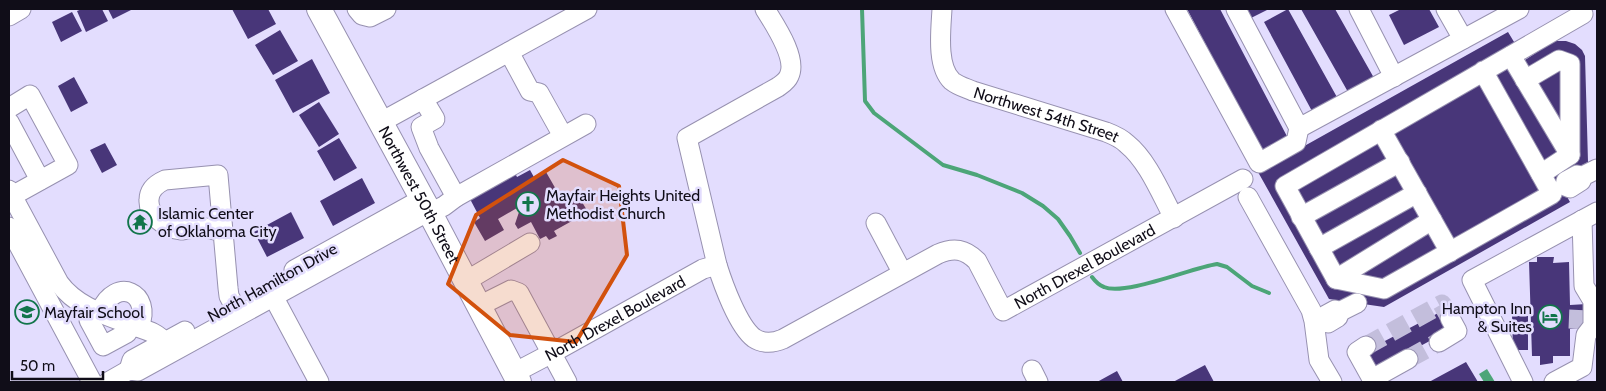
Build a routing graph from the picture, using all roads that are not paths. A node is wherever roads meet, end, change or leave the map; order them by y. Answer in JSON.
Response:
{"nodes":[{"id":1,"x":21,"y":9,"type":"edge"},
{"id":2,"x":319,"y":9,"type":"edge"},
{"id":3,"x":357,"y":9,"type":"edge"},
{"id":4,"x":386,"y":9,"type":"edge"},
{"id":5,"x":587,"y":9,"type":"edge"},
{"id":6,"x":765,"y":9,"type":"edge"},
{"id":7,"x":942,"y":9,"type":"edge"},
{"id":8,"x":1175,"y":9,"type":"edge"},
{"id":9,"x":1236,"y":9,"type":"edge"},
{"id":10,"x":1359,"y":9,"type":"edge"},
{"id":11,"x":1446,"y":9,"type":"edge"},
{"id":12,"x":1519,"y":9,"type":"edge"},
{"id":13,"x":1590,"y":12,"type":"edge"},
{"id":14,"x":9,"y":16,"type":"edge"},
{"id":15,"x":1463,"y":39,"type":"junction"},
{"id":16,"x":509,"y":52,"type":"junction"},
{"id":17,"x":1511,"y":56,"type":"junction"},
{"id":18,"x":1484,"y":71,"type":"junction"},
{"id":19,"x":1394,"y":77,"type":"junction"},
{"id":20,"x":1525,"y":80,"type":"junction"},
{"id":21,"x":423,"y":99,"type":"junction"},
{"id":22,"x":9,"y":108,"type":"edge"},
{"id":23,"x":9,"y":122,"type":"edge"},
{"id":24,"x":381,"y":122,"type":"junction"},
{"id":25,"x":586,"y":124,"type":"dead end"},
{"id":26,"x":1300,"y":128,"type":"junction"},
{"id":27,"x":1381,"y":130,"type":"junction"},
{"id":28,"x":563,"y":136,"type":"junction"},
{"id":29,"x":1570,"y":155,"type":"junction"},
{"id":30,"x":1400,"y":162,"type":"junction"},
{"id":31,"x":1590,"y":172,"type":"edge"},
{"id":32,"x":1541,"y":174,"type":"junction"},
{"id":33,"x":40,"y":180,"type":"junction"},
{"id":34,"x":1564,"y":187,"type":"dead end"},
{"id":35,"x":1417,"y":192,"type":"junction"},
{"id":36,"x":11,"y":193,"type":"edge"},
{"id":37,"x":456,"y":196,"type":"junction"},
{"id":38,"x":427,"y":208,"type":"junction"},
{"id":39,"x":1590,"y":216,"type":"edge"},
{"id":40,"x":1301,"y":217,"type":"junction"},
{"id":41,"x":1174,"y":218,"type":"junction"},
{"id":42,"x":1432,"y":220,"type":"junction"},
{"id":43,"x":876,"y":223,"type":"dead end"},
{"id":44,"x":9,"y":227,"type":"edge"},
{"id":45,"x":223,"y":231,"type":"dead end"},
{"id":46,"x":530,"y":244,"type":"dead end"},
{"id":47,"x":1319,"y":248,"type":"junction"},
{"id":48,"x":1450,"y":252,"type":"junction"},
{"id":49,"x":717,"y":265,"type":"junction"},
{"id":50,"x":902,"y":272,"type":"junction"},
{"id":51,"x":1336,"y":280,"type":"junction"},
{"id":52,"x":466,"y":281,"type":"junction"},
{"id":53,"x":273,"y":296,"type":"junction"},
{"id":54,"x":1357,"y":303,"type":"dead end"},
{"id":55,"x":479,"y":306,"type":"junction"},
{"id":56,"x":96,"y":310,"type":"junction"},
{"id":57,"x":236,"y":310,"type":"junction"},
{"id":58,"x":1450,"y":318,"type":"dead end"},
{"id":59,"x":1318,"y":324,"type":"junction"},
{"id":60,"x":135,"y":326,"type":"junction"},
{"id":61,"x":164,"y":342,"type":"junction"},
{"id":62,"x":1439,"y":342,"type":"tunnel mouth"},
{"id":63,"x":1366,"y":346,"type":"dead end"},
{"id":64,"x":552,"y":353,"type":"junction"},
{"id":65,"x":1408,"y":359,"type":"tunnel mouth"},
{"id":66,"x":132,"y":376,"type":"edge"},
{"id":67,"x":516,"y":378,"type":"edge"},
{"id":68,"x":1573,"y":378,"type":"edge"},
{"id":69,"x":1373,"y":380,"type":"edge"},
{"id":70,"x":92,"y":382,"type":"edge"},
{"id":71,"x":108,"y":382,"type":"edge"},
{"id":72,"x":319,"y":382,"type":"edge"},
{"id":73,"x":567,"y":382,"type":"edge"},
{"id":74,"x":1332,"y":382,"type":"edge"},
{"id":75,"x":1523,"y":382,"type":"edge"},
{"id":76,"x":1554,"y":382,"type":"edge"}],
"edges":[{"from":1,"to":14,"type":"street"},
{"from":2,"to":24,"type":"main road","name":"Northwest 50th Street"},
{"from":3,"to":4,"type":"street"},
{"from":5,"to":16,"type":"street"},
{"from":6,"to":49,"type":"street"},
{"from":7,"to":41,"type":"street","name":"Northwest 54th Street"},
{"from":8,"to":26,"type":"street"},
{"from":9,"to":26,"type":"street"},
{"from":10,"to":19,"type":"street"},
{"from":11,"to":15,"type":"street"},
{"from":12,"to":15,"type":"street"},
{"from":13,"to":17,"type":"street"},
{"from":15,"to":19,"type":"street"},
{"from":16,"to":21,"type":"street"},
{"from":16,"to":28,"type":"street"},
{"from":17,"to":18,"type":"street"},
{"from":17,"to":20,"type":"street"},
{"from":18,"to":27,"type":"street"},
{"from":18,"to":32,"type":"street"},
{"from":19,"to":26,"type":"street"},
{"from":20,"to":29,"type":"street"},
{"from":20,"to":29,"type":"street"},
{"from":21,"to":24,"type":"street"},
{"from":21,"to":37,"type":"street"},
{"from":22,"to":33,"type":"street"},
{"from":23,"to":33,"type":"street"},
{"from":24,"to":38,"type":"main road","name":"Northwest 50th Street"},
{"from":25,"to":28,"type":"street"},
{"from":27,"to":30,"type":"street"},
{"from":27,"to":40,"type":"street"},
{"from":28,"to":37,"type":"street"},
{"from":29,"to":32,"type":"street"},
{"from":30,"to":35,"type":"street"},
{"from":30,"to":40,"type":"street"},
{"from":31,"to":34,"type":"street"},
{"from":32,"to":48,"type":"street"},
{"from":33,"to":36,"type":"street"},
{"from":35,"to":42,"type":"street"},
{"from":35,"to":47,"type":"street"},
{"from":36,"to":56,"type":"street"},
{"from":37,"to":38,"type":"street"},
{"from":38,"to":52,"type":"main road","name":"Northwest 50th Street"},
{"from":38,"to":53,"type":"street","name":"North Hamilton Drive"},
{"from":38,"to":57,"type":"street","name":"North Hamilton Drive"},
{"from":39,"to":68,"type":"street"},
{"from":39,"to":75,"type":"street"},
{"from":40,"to":47,"type":"street"},
{"from":41,"to":50,"type":"street","name":"North Drexel Boulevard"},
{"from":41,"to":59,"type":"street","name":"North Drexel Boulevard"},
{"from":42,"to":48,"type":"street"},
{"from":42,"to":51,"type":"street"},
{"from":43,"to":50,"type":"street"},
{"from":44,"to":70,"type":"street"},
{"from":45,"to":57,"type":"street"},
{"from":46,"to":52,"type":"street"},
{"from":47,"to":51,"type":"street"},
{"from":48,"to":51,"type":"street"},
{"from":49,"to":50,"type":"street","name":"North Drexel Boulevard"},
{"from":49,"to":64,"type":"street","name":"North Drexel Boulevard"},
{"from":52,"to":55,"type":"main road","name":"Northwest 50th Street"},
{"from":53,"to":57,"type":"street","name":"North Hamilton Drive"},
{"from":53,"to":72,"type":"street"},
{"from":54,"to":59,"type":"street"},
{"from":55,"to":64,"type":"street"},
{"from":55,"to":67,"type":"main road","name":"Northwest 50th Street"},
{"from":56,"to":60,"type":"street"},
{"from":56,"to":60,"type":"street"},
{"from":56,"to":60,"type":"street"},
{"from":57,"to":61,"type":"street","name":"North Hamilton Drive"},
{"from":57,"to":66,"type":"street","name":"North Hamilton Drive"},
{"from":58,"to":62,"type":"street"},
{"from":59,"to":74,"type":"street"},
{"from":60,"to":61,"type":"street"},
{"from":61,"to":66,"type":"street","name":"North Hamilton Drive"},
{"from":63,"to":69,"type":"street"},
{"from":64,"to":67,"type":"street","name":"North Drexel Boulevard"},
{"from":64,"to":73,"type":"street"},
{"from":65,"to":69,"type":"street"},
{"from":66,"to":71,"type":"street","name":"North Hamilton Drive"},
{"from":68,"to":76,"type":"street"}]}
